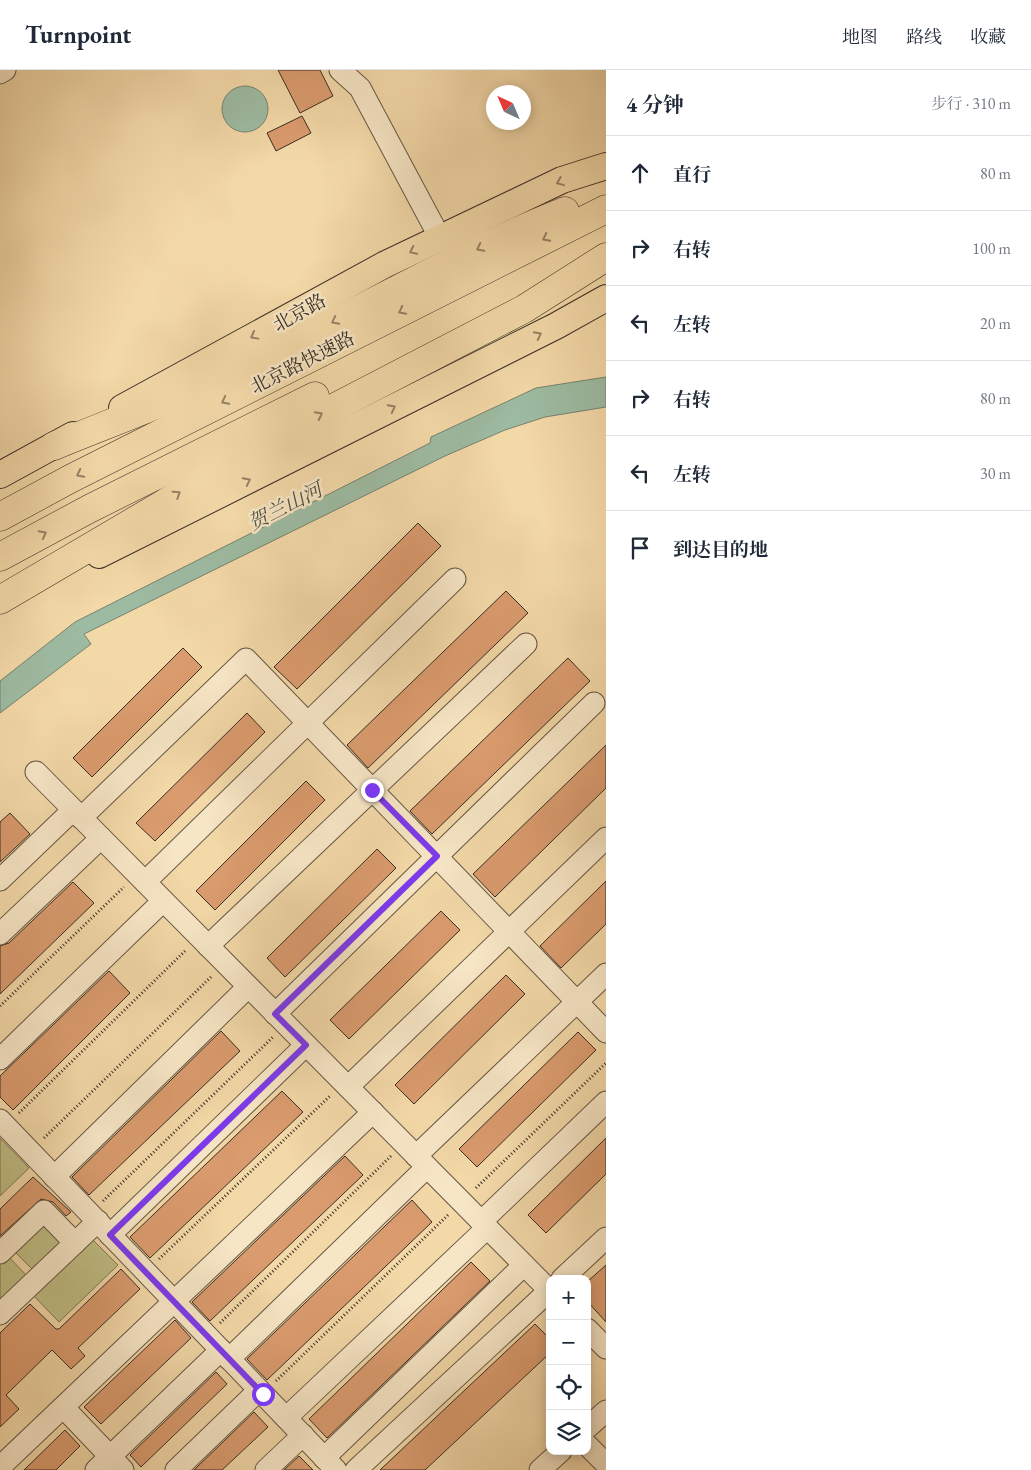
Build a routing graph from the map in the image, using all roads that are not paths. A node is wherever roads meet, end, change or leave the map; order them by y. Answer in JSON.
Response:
{"nodes":[{"id":1,"x":5,"y":70,"type":"edge"},
{"id":2,"x":340,"y":70,"type":"edge"},
{"id":3,"x":0,"y":73,"type":"edge"},
{"id":4,"x":606,"y":166,"type":"edge"},
{"id":5,"x":606,"y":196,"type":"edge"},
{"id":6,"x":606,"y":209,"type":"edge"},
{"id":7,"x":440,"y":238,"type":"junction"},
{"id":8,"x":606,"y":251,"type":"edge"},
{"id":9,"x":606,"y":257,"type":"edge"},
{"id":10,"x":606,"y":298,"type":"edge"},
{"id":11,"x":54,"y":446,"type":"junction"},
{"id":12,"x":0,"y":475,"type":"edge"},
{"id":13,"x":0,"y":517,"type":"edge"},
{"id":14,"x":0,"y":557,"type":"edge"},
{"id":15,"x":455,"y":579,"type":"dead end"},
{"id":16,"x":0,"y":600,"type":"edge"},
{"id":17,"x":0,"y":604,"type":"edge"},
{"id":18,"x":526,"y":644,"type":"dead end"},
{"id":19,"x":594,"y":703,"type":"dead end"},
{"id":20,"x":308,"y":723,"type":"junction"},
{"id":21,"x":36,"y":772,"type":"dead end"},
{"id":22,"x":372,"y":790,"type":"junction"},
{"id":23,"x":77,"y":814,"type":"junction"},
{"id":24,"x":101,"y":838,"type":"junction"},
{"id":25,"x":606,"y":838,"type":"edge"},
{"id":26,"x":437,"y":856,"type":"junction"},
{"id":27,"x":141,"y":878,"type":"junction"},
{"id":28,"x":0,"y":880,"type":"edge"},
{"id":29,"x":163,"y":901,"type":"junction"},
{"id":30,"x":509,"y":931,"type":"junction"},
{"id":31,"x":0,"y":934,"type":"edge"},
{"id":32,"x":203,"y":941,"type":"junction"},
{"id":33,"x":606,"y":974,"type":"edge"},
{"id":34,"x":248,"y":987,"type":"junction"},
{"id":35,"x":577,"y":1002,"type":"junction"},
{"id":36,"x":281,"y":1019,"type":"junction"},
{"id":37,"x":606,"y":1032,"type":"edge"},
{"id":38,"x":306,"y":1045,"type":"junction"},
{"id":39,"x":0,"y":1059,"type":"edge"},
{"id":40,"x":346,"y":1085,"type":"junction"},
{"id":41,"x":606,"y":1102,"type":"edge"},
{"id":42,"x":372,"y":1112,"type":"junction"},
{"id":43,"x":3,"y":1123,"type":"edge"},
{"id":44,"x":415,"y":1155,"type":"junction"},
{"id":45,"x":54,"y":1177,"type":"junction"},
{"id":46,"x":99,"y":1223,"type":"junction"},
{"id":47,"x":484,"y":1225,"type":"junction"},
{"id":48,"x":606,"y":1238,"type":"edge"},
{"id":49,"x":75,"y":1243,"type":"junction"},
{"id":50,"x":0,"y":1253,"type":"edge"},
{"id":51,"x":524,"y":1265,"type":"junction"},
{"id":52,"x":565,"y":1275,"type":"edge"},
{"id":53,"x":546,"y":1282,"type":"edge"},
{"id":54,"x":546,"y":1293,"type":"edge"},
{"id":55,"x":175,"y":1302,"type":"junction"},
{"id":56,"x":0,"y":1314,"type":"edge"},
{"id":57,"x":591,"y":1333,"type":"edge"},
{"id":58,"x":219,"y":1348,"type":"junction"},
{"id":59,"x":606,"y":1348,"type":"edge"},
{"id":60,"x":261,"y":1392,"type":"junction"},
{"id":61,"x":64,"y":1408,"type":"junction"},
{"id":62,"x":606,"y":1411,"type":"edge"},
{"id":63,"x":286,"y":1418,"type":"junction"},
{"id":64,"x":591,"y":1424,"type":"edge"},
{"id":65,"x":303,"y":1435,"type":"junction"},
{"id":66,"x":591,"y":1449,"type":"edge"},
{"id":67,"x":557,"y":1455,"type":"edge"},
{"id":68,"x":330,"y":1464,"type":"edge"},
{"id":69,"x":606,"y":1464,"type":"edge"},
{"id":70,"x":110,"y":1465,"type":"edge"},
{"id":71,"x":0,"y":1468,"type":"edge"},
{"id":72,"x":176,"y":1470,"type":"edge"},
{"id":73,"x":266,"y":1470,"type":"edge"},
{"id":74,"x":356,"y":1470,"type":"edge"},
{"id":75,"x":540,"y":1470,"type":"edge"}],
"edges":[{"from":1,"to":3,"type":"street"},
{"from":2,"to":7,"type":"street"},
{"from":4,"to":7,"type":"main road","name":"北京路","one_way":true},
{"from":5,"to":11,"type":"highway","one_way":true},
{"from":6,"to":13,"type":"highway","name":"北京路快速路","one_way":true},
{"from":7,"to":11,"type":"main road","name":"北京路","one_way":true},
{"from":14,"to":8,"type":"highway","name":"北京路快速路","one_way":true},
{"from":16,"to":9,"type":"highway","one_way":true},
{"from":17,"to":10,"type":"main road","one_way":true},
{"from":11,"to":12,"type":"main road","name":"北京路"},
{"from":15,"to":20,"type":"street"},
{"from":18,"to":22,"type":"street"},
{"from":19,"to":26,"type":"street"},
{"from":20,"to":22,"type":"street"},
{"from":20,"to":23,"type":"street"},
{"from":20,"to":27,"type":"street"},
{"from":21,"to":23,"type":"street"},
{"from":22,"to":26,"type":"street"},
{"from":22,"to":32,"type":"street"},
{"from":23,"to":24,"type":"street"},
{"from":23,"to":28,"type":"street"},
{"from":24,"to":27,"type":"street"},
{"from":24,"to":31,"type":"street"},
{"from":25,"to":30,"type":"street"},
{"from":26,"to":30,"type":"street"},
{"from":26,"to":36,"type":"street"},
{"from":27,"to":29,"type":"street"},
{"from":29,"to":32,"type":"street"},
{"from":29,"to":39,"type":"street"},
{"from":30,"to":35,"type":"street"},
{"from":30,"to":40,"type":"street"},
{"from":32,"to":34,"type":"street"},
{"from":33,"to":35,"type":"street"},
{"from":34,"to":36,"type":"street"},
{"from":34,"to":45,"type":"street"},
{"from":35,"to":37,"type":"street"},
{"from":35,"to":44,"type":"street"},
{"from":36,"to":38,"type":"street"},
{"from":38,"to":40,"type":"street"},
{"from":38,"to":46,"type":"street"},
{"from":40,"to":42,"type":"street"},
{"from":41,"to":47,"type":"street"},
{"from":42,"to":44,"type":"street"},
{"from":42,"to":55,"type":"street"},
{"from":43,"to":45,"type":"street"},
{"from":44,"to":47,"type":"street"},
{"from":44,"to":58,"type":"street"},
{"from":45,"to":46,"type":"street"},
{"from":46,"to":49,"type":"street"},
{"from":46,"to":55,"type":"street"},
{"from":47,"to":51,"type":"street"},
{"from":47,"to":63,"type":"street"},
{"from":48,"to":52,"type":"street"},
{"from":49,"to":50,"type":"street"},
{"from":49,"to":56,"type":"street"},
{"from":51,"to":53,"type":"street"},
{"from":51,"to":68,"type":"street"},
{"from":54,"to":74,"type":"street"},
{"from":55,"to":58,"type":"street"},
{"from":55,"to":61,"type":"street"},
{"from":57,"to":59,"type":"street"},
{"from":58,"to":60,"type":"street"},
{"from":58,"to":70,"type":"street"},
{"from":60,"to":63,"type":"street"},
{"from":60,"to":72,"type":"street"},
{"from":61,"to":70,"type":"street"},
{"from":61,"to":71,"type":"street"},
{"from":62,"to":64,"type":"street"},
{"from":63,"to":65,"type":"street"},
{"from":65,"to":68,"type":"street"},
{"from":65,"to":73,"type":"street"},
{"from":66,"to":69,"type":"street"},
{"from":67,"to":75,"type":"street"}]}
